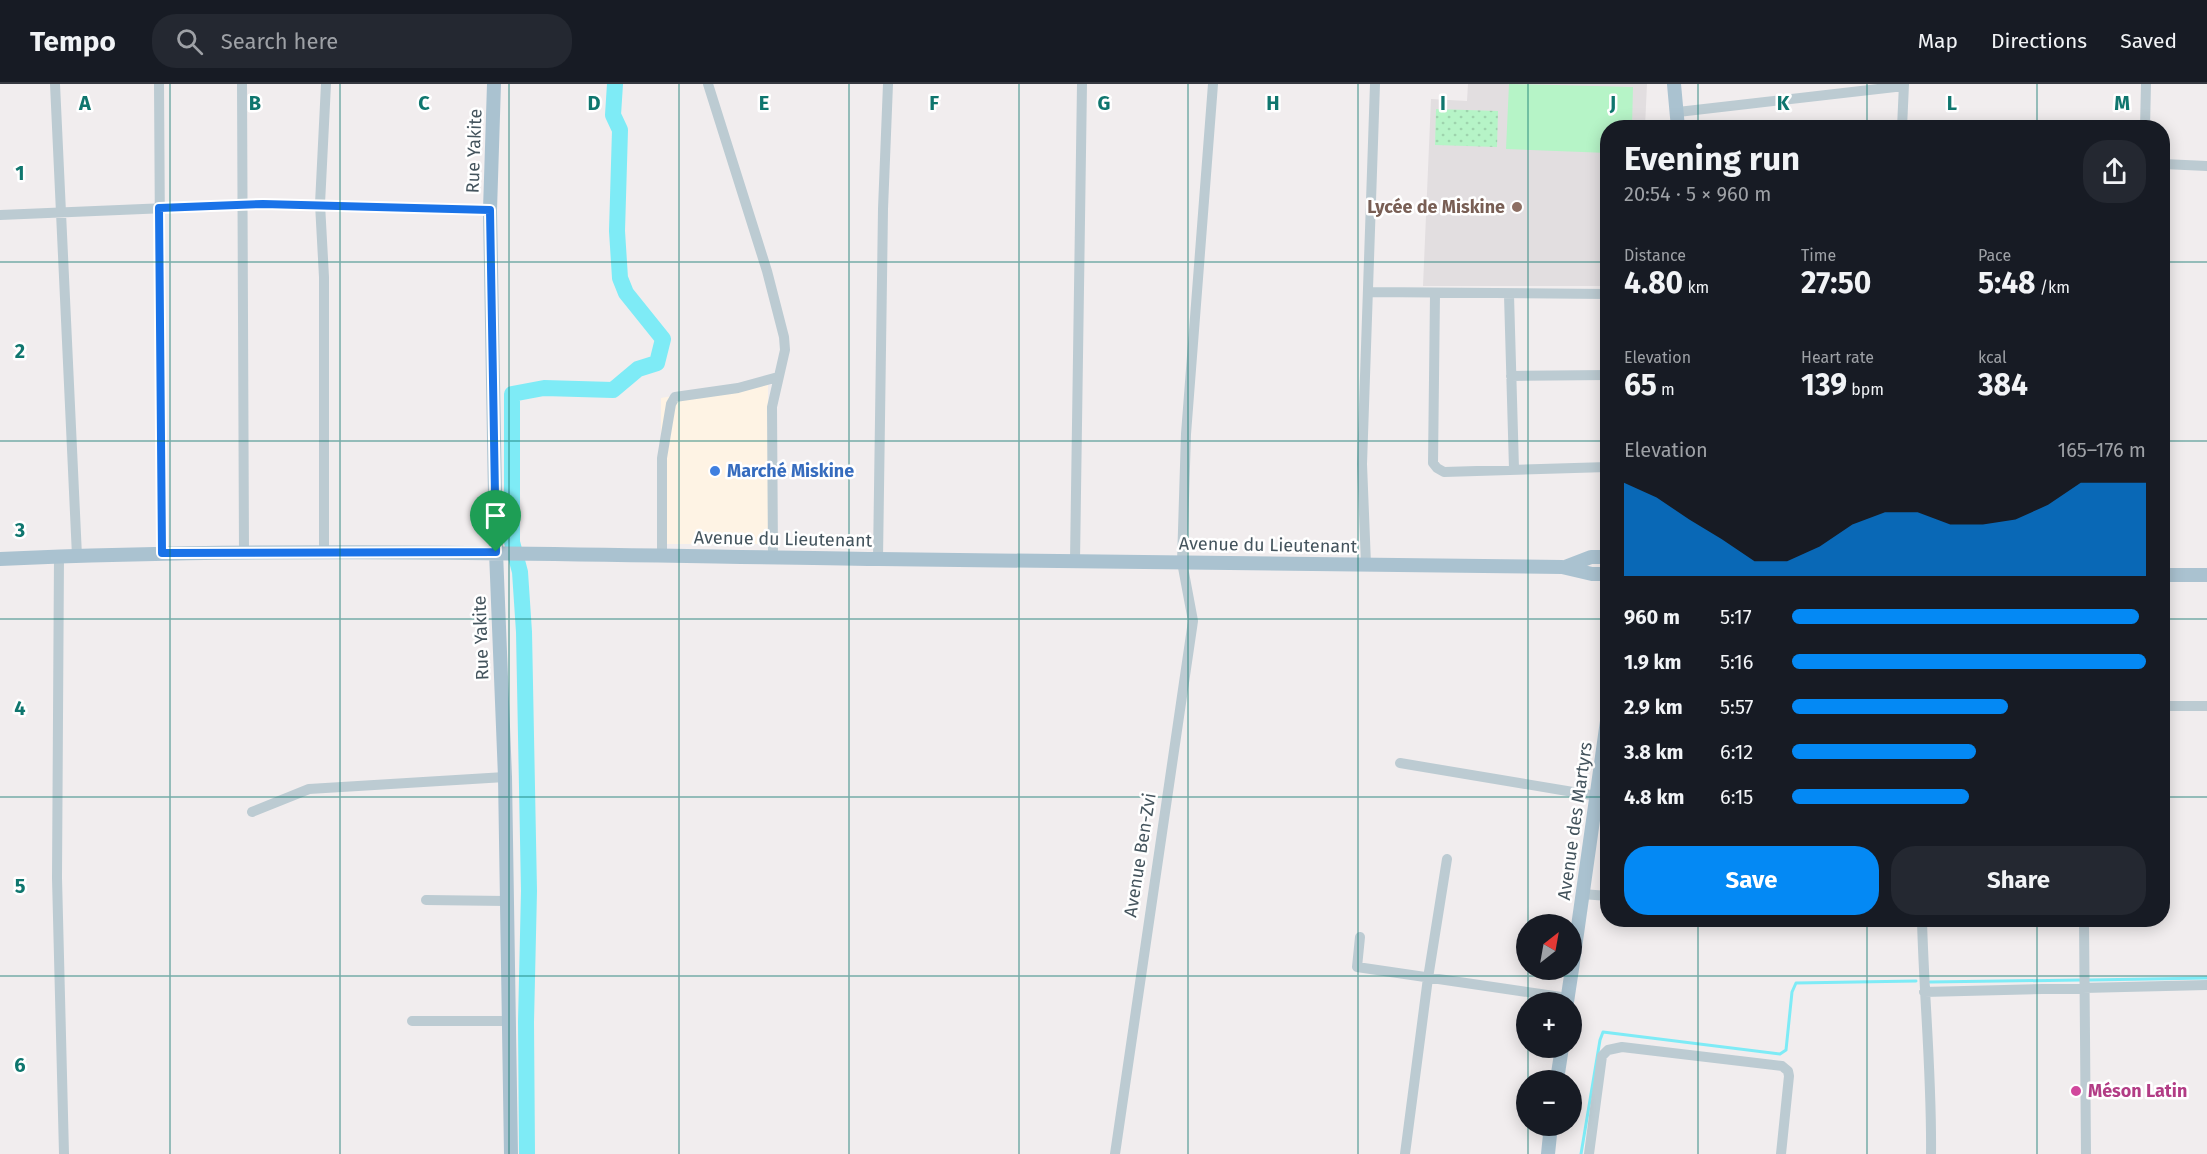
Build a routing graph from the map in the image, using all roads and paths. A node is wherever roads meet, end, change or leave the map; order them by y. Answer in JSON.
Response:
{"nodes":[{"id":1,"x":55,"y":84,"type":"edge"},
{"id":2,"x":159,"y":84,"type":"edge"},
{"id":3,"x":242,"y":84,"type":"edge"},
{"id":4,"x":326,"y":84,"type":"edge"},
{"id":5,"x":494,"y":84,"type":"edge"},
{"id":6,"x":708,"y":84,"type":"edge"},
{"id":7,"x":888,"y":84,"type":"edge"},
{"id":8,"x":1082,"y":84,"type":"edge"},
{"id":9,"x":1213,"y":84,"type":"edge"},
{"id":10,"x":1376,"y":84,"type":"edge"},
{"id":11,"x":1674,"y":84,"type":"edge"},
{"id":12,"x":2146,"y":84,"type":"edge"},
{"id":13,"x":1904,"y":85,"type":"edge"},
{"id":14,"x":1678,"y":112,"type":"junction"},
{"id":15,"x":1678,"y":120,"type":"edge"},
{"id":16,"x":1902,"y":120,"type":"edge"},
{"id":17,"x":2145,"y":120,"type":"edge"},
{"id":18,"x":2170,"y":164,"type":"edge"},
{"id":19,"x":2207,"y":166,"type":"edge"},
{"id":20,"x":320,"y":204,"type":"junction"},
{"id":21,"x":241,"y":206,"type":"junction"},
{"id":22,"x":159,"y":208,"type":"junction"},
{"id":23,"x":490,"y":210,"type":"junction"},
{"id":24,"x":60,"y":213,"type":"junction"},
{"id":25,"x":0,"y":215,"type":"edge"},
{"id":26,"x":1368,"y":291,"type":"junction"},
{"id":27,"x":1435,"y":294,"type":"junction"},
{"id":28,"x":1600,"y":294,"type":"edge"},
{"id":29,"x":1509,"y":295,"type":"junction"},
{"id":30,"x":1600,"y":375,"type":"edge"},
{"id":31,"x":1511,"y":376,"type":"junction"},
{"id":32,"x":778,"y":377,"type":"junction"},
{"id":33,"x":1600,"y":467,"type":"edge"},
{"id":34,"x":1514,"y":469,"type":"junction"},
{"id":35,"x":244,"y":552,"type":"junction"},
{"id":36,"x":499,"y":552,"type":"junction"},
{"id":37,"x":162,"y":553,"type":"junction"},
{"id":38,"x":324,"y":553,"type":"junction"},
{"id":39,"x":662,"y":555,"type":"junction"},
{"id":40,"x":59,"y":556,"type":"junction"},
{"id":41,"x":77,"y":556,"type":"junction"},
{"id":42,"x":773,"y":557,"type":"junction"},
{"id":43,"x":1600,"y":557,"type":"edge"},
{"id":44,"x":0,"y":559,"type":"edge"},
{"id":45,"x":878,"y":559,"type":"junction"},
{"id":46,"x":1075,"y":561,"type":"junction"},
{"id":47,"x":1182,"y":562,"type":"junction"},
{"id":48,"x":1366,"y":564,"type":"junction"},
{"id":49,"x":1564,"y":567,"type":"junction"},
{"id":50,"x":1600,"y":574,"type":"edge"},
{"id":51,"x":2170,"y":575,"type":"edge"},
{"id":52,"x":2207,"y":575,"type":"edge"},
{"id":53,"x":2170,"y":706,"type":"edge"},
{"id":54,"x":2207,"y":706,"type":"edge"},
{"id":55,"x":1400,"y":764,"type":"dead end"},
{"id":56,"x":505,"y":777,"type":"junction"},
{"id":57,"x":1600,"y":780,"type":"edge"},
{"id":58,"x":1598,"y":796,"type":"junction"},
{"id":59,"x":252,"y":812,"type":"dead end"},
{"id":60,"x":1447,"y":859,"type":"dead end"},
{"id":61,"x":1582,"y":894,"type":"junction"},
{"id":62,"x":1600,"y":895,"type":"edge"},
{"id":63,"x":426,"y":900,"type":"dead end"},
{"id":64,"x":506,"y":901,"type":"junction"},
{"id":65,"x":1579,"y":914,"type":"edge"},
{"id":66,"x":1922,"y":927,"type":"edge"},
{"id":67,"x":2084,"y":927,"type":"edge"},
{"id":68,"x":1360,"y":937,"type":"dead end"},
{"id":69,"x":1428,"y":978,"type":"junction"},
{"id":70,"x":2207,"y":985,"type":"edge"},
{"id":71,"x":2085,"y":986,"type":"junction"},
{"id":72,"x":1517,"y":992,"type":"edge"},
{"id":73,"x":1924,"y":992,"type":"junction"},
{"id":74,"x":412,"y":1021,"type":"dead end"},
{"id":75,"x":509,"y":1021,"type":"junction"},
{"id":76,"x":1550,"y":1136,"type":"edge"},
{"id":77,"x":63,"y":1154,"type":"edge"},
{"id":78,"x":511,"y":1154,"type":"edge"},
{"id":79,"x":1115,"y":1154,"type":"edge"},
{"id":80,"x":1405,"y":1154,"type":"edge"},
{"id":81,"x":1548,"y":1154,"type":"edge"},
{"id":82,"x":1589,"y":1154,"type":"edge"},
{"id":83,"x":1781,"y":1154,"type":"edge"},
{"id":84,"x":1931,"y":1154,"type":"edge"},
{"id":85,"x":2086,"y":1154,"type":"edge"}],
"edges":[{"from":1,"to":24,"type":"street"},
{"from":2,"to":22,"type":"street"},
{"from":3,"to":21,"type":"street"},
{"from":4,"to":20,"type":"street"},
{"from":5,"to":23,"type":"main road","name":"Rue Yakite"},
{"from":6,"to":32,"type":"street"},
{"from":7,"to":45,"type":"street"},
{"from":8,"to":46,"type":"street"},
{"from":9,"to":47,"type":"street","name":"Avenue Ben-Zvi"},
{"from":10,"to":26,"type":"street"},
{"from":11,"to":14,"type":"main road"},
{"from":12,"to":17,"type":"street"},
{"from":13,"to":14,"type":"street"},
{"from":13,"to":16,"type":"street"},
{"from":14,"to":15,"type":"main road"},
{"from":18,"to":19,"type":"street"},
{"from":20,"to":21,"type":"street"},
{"from":20,"to":23,"type":"street"},
{"from":20,"to":38,"type":"street"},
{"from":21,"to":22,"type":"street"},
{"from":21,"to":35,"type":"street"},
{"from":22,"to":24,"type":"street"},
{"from":22,"to":37,"type":"street"},
{"from":23,"to":36,"type":"main road","name":"Rue Yakite"},
{"from":24,"to":25,"type":"street"},
{"from":24,"to":41,"type":"street"},
{"from":26,"to":27,"type":"street"},
{"from":26,"to":48,"type":"street"},
{"from":27,"to":29,"type":"street"},
{"from":27,"to":34,"type":"street"},
{"from":28,"to":29,"type":"street"},
{"from":29,"to":31,"type":"street"},
{"from":30,"to":31,"type":"street"},
{"from":31,"to":34,"type":"street"},
{"from":32,"to":39,"type":"street"},
{"from":32,"to":42,"type":"street"},
{"from":33,"to":34,"type":"street"},
{"from":35,"to":37,"type":"main road","name":"Avenue du Lieutenant"},
{"from":35,"to":38,"type":"main road","name":"Avenue du Lieutenant"},
{"from":36,"to":38,"type":"main road","name":"Avenue du Lieutenant"},
{"from":36,"to":39,"type":"main road","name":"Avenue du Lieutenant"},
{"from":36,"to":56,"type":"main road","name":"Rue Yakite"},
{"from":37,"to":41,"type":"main road","name":"Avenue du Lieutenant"},
{"from":39,"to":42,"type":"main road","name":"Avenue du Lieutenant"},
{"from":40,"to":41,"type":"main road","name":"Avenue du Lieutenant"},
{"from":40,"to":44,"type":"main road","name":"Avenue du Lieutenant"},
{"from":40,"to":77,"type":"street"},
{"from":42,"to":45,"type":"main road","name":"Avenue du Lieutenant"},
{"from":43,"to":49,"type":"main road","name":"Avenue du Lieutenant"},
{"from":45,"to":46,"type":"main road","name":"Avenue du Lieutenant"},
{"from":46,"to":47,"type":"main road","name":"Avenue du Lieutenant"},
{"from":47,"to":48,"type":"main road","name":"Avenue du Lieutenant"},
{"from":47,"to":79,"type":"street","name":"Avenue Ben-Zvi"},
{"from":48,"to":49,"type":"main road","name":"Avenue du Lieutenant"},
{"from":49,"to":50,"type":"main road","name":"Avenue du Lieutenant"},
{"from":51,"to":52,"type":"main road"},
{"from":53,"to":54,"type":"street"},
{"from":55,"to":58,"type":"street"},
{"from":56,"to":59,"type":"street"},
{"from":56,"to":64,"type":"main road","name":"Rue Yakite"},
{"from":57,"to":58,"type":"main road","name":"Avenue des Martyrs"},
{"from":58,"to":61,"type":"main road","name":"Avenue des Martyrs"},
{"from":60,"to":69,"type":"street"},
{"from":61,"to":62,"type":"street"},
{"from":61,"to":65,"type":"main road","name":"Avenue des Martyrs"},
{"from":63,"to":64,"type":"street"},
{"from":64,"to":75,"type":"main road","name":"Rue Yakite"},
{"from":66,"to":73,"type":"street"},
{"from":67,"to":71,"type":"street"},
{"from":68,"to":69,"type":"street"},
{"from":69,"to":72,"type":"street"},
{"from":69,"to":80,"type":"street"},
{"from":70,"to":71,"type":"street"},
{"from":71,"to":73,"type":"street"},
{"from":71,"to":85,"type":"street"},
{"from":73,"to":84,"type":"street"},
{"from":74,"to":75,"type":"street"},
{"from":75,"to":78,"type":"main road","name":"Rue Yakite"},
{"from":76,"to":81,"type":"main road"},
{"from":82,"to":83,"type":"street"}]}
